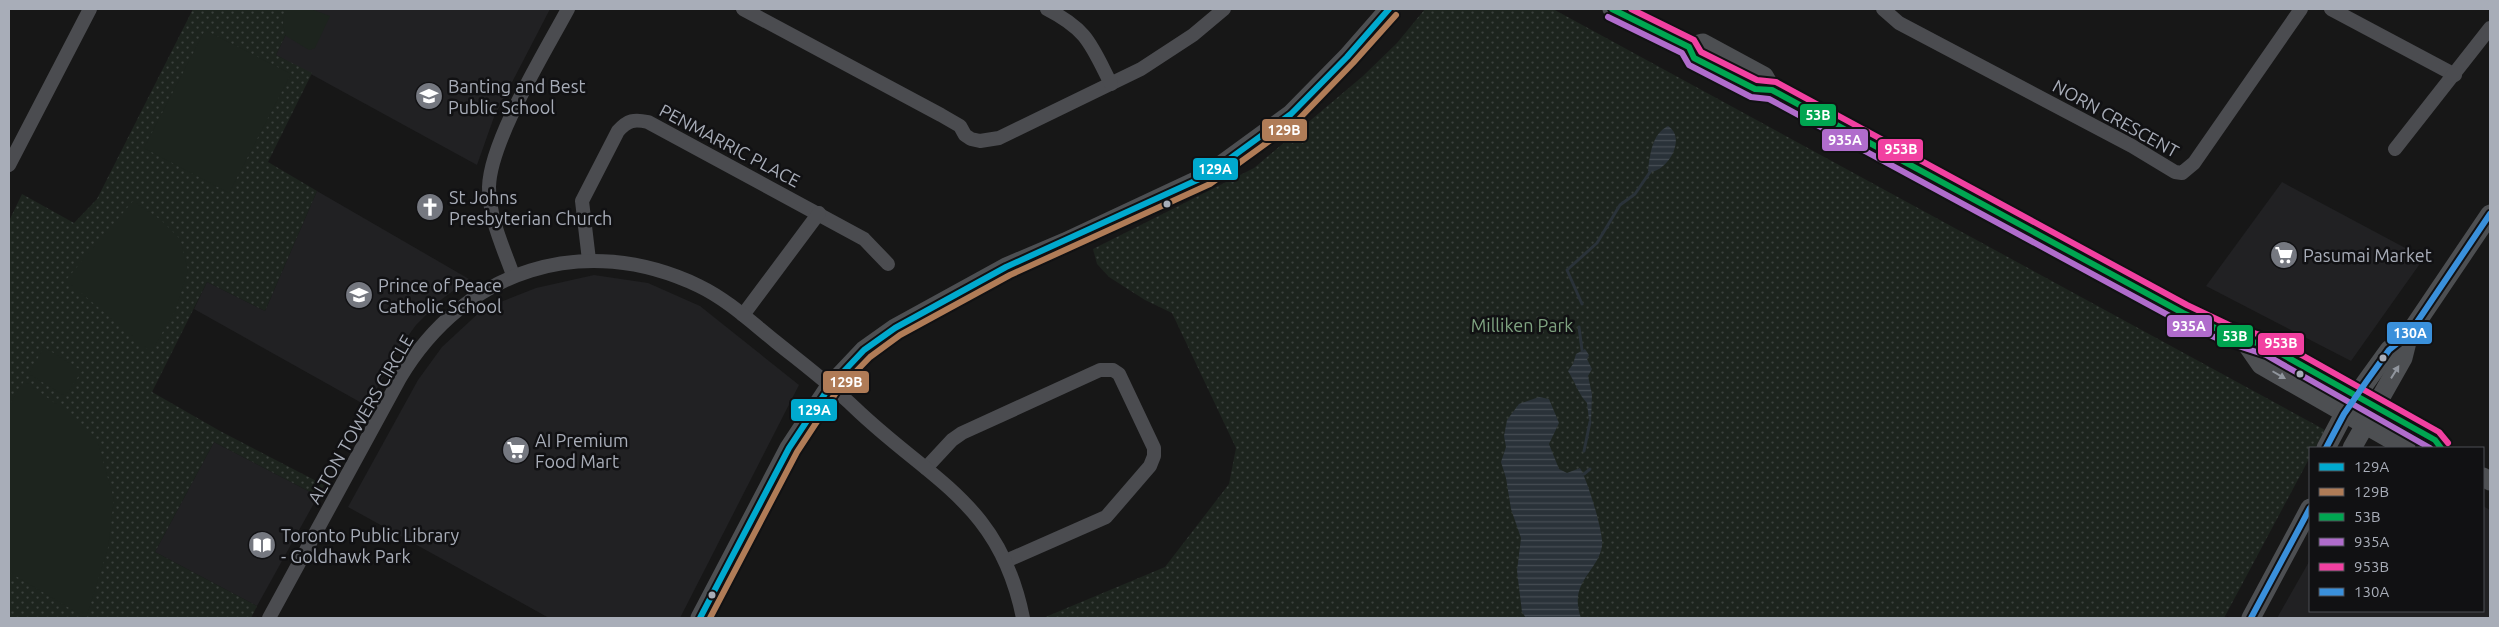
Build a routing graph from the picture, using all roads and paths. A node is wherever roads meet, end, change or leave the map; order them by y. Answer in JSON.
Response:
{"nodes":[{"id":1,"x":90,"y":9,"type":"edge"},
{"id":2,"x":568,"y":9,"type":"edge"},
{"id":3,"x":743,"y":9,"type":"edge"},
{"id":4,"x":1048,"y":9,"type":"edge"},
{"id":5,"x":1224,"y":9,"type":"edge"},
{"id":6,"x":1389,"y":9,"type":"edge"},
{"id":7,"x":1612,"y":9,"type":"edge"},
{"id":8,"x":1883,"y":9,"type":"edge"},
{"id":9,"x":2301,"y":9,"type":"edge"},
{"id":10,"x":2331,"y":9,"type":"edge"},
{"id":11,"x":2490,"y":28,"type":"edge"},
{"id":12,"x":2455,"y":75,"type":"junction"},
{"id":13,"x":1111,"y":84,"type":"junction"},
{"id":14,"x":2395,"y":149,"type":"dead end"},
{"id":15,"x":9,"y":165,"type":"edge"},
{"id":16,"x":819,"y":214,"type":"junction"},
{"id":17,"x":2490,"y":214,"type":"edge"},
{"id":18,"x":589,"y":260,"type":"junction"},
{"id":19,"x":888,"y":264,"type":"dead end"},
{"id":20,"x":513,"y":276,"type":"junction"},
{"id":21,"x":743,"y":315,"type":"junction"},
{"id":22,"x":2409,"y":334,"type":"junction"},
{"id":23,"x":2245,"y":342,"type":"junction"},
{"id":24,"x":830,"y":386,"type":"junction"},
{"id":25,"x":2356,"y":396,"type":"junction"},
{"id":26,"x":2374,"y":407,"type":"junction"},
{"id":27,"x":2344,"y":414,"type":"junction"},
{"id":28,"x":2365,"y":426,"type":"junction"},
{"id":29,"x":2327,"y":447,"type":"edge"},
{"id":30,"x":2353,"y":447,"type":"edge"},
{"id":31,"x":2404,"y":447,"type":"edge"},
{"id":32,"x":2440,"y":447,"type":"edge"},
{"id":33,"x":926,"y":468,"type":"junction"},
{"id":34,"x":2309,"y":510,"type":"edge"},
{"id":35,"x":1006,"y":561,"type":"junction"},
{"id":36,"x":269,"y":618,"type":"edge"},
{"id":37,"x":700,"y":618,"type":"edge"},
{"id":38,"x":1023,"y":618,"type":"edge"},
{"id":39,"x":2251,"y":618,"type":"edge"}],
"edges":[{"from":1,"to":15,"type":"street"},
{"from":2,"to":20,"type":"street"},
{"from":3,"to":13,"type":"street"},
{"from":4,"to":13,"type":"street"},
{"from":5,"to":13,"type":"street"},
{"from":6,"to":24,"type":"main road"},
{"from":7,"to":23,"type":"main road"},
{"from":8,"to":9,"type":"street","name":"NORN CRESCENT"},
{"from":10,"to":12,"type":"street"},
{"from":11,"to":12,"type":"street"},
{"from":12,"to":14,"type":"street"},
{"from":16,"to":18,"type":"street","name":"PENMARRIC PLACE"},
{"from":16,"to":19,"type":"street","name":"PENMARRIC PLACE"},
{"from":16,"to":21,"type":"street"},
{"from":17,"to":22,"type":"main road"},
{"from":18,"to":20,"type":"street","name":"ALTON TOWERS CIRCLE"},
{"from":18,"to":21,"type":"street","name":"ALTON TOWERS CIRCLE"},
{"from":20,"to":36,"type":"street","name":"ALTON TOWERS CIRCLE"},
{"from":21,"to":24,"type":"street","name":"ALTON TOWERS CIRCLE"},
{"from":22,"to":25,"type":"main road"},
{"from":26,"to":22,"type":"main road","one_way":true},
{"from":23,"to":25,"type":"main road"},
{"from":23,"to":27,"type":"main road","one_way":true},
{"from":24,"to":33,"type":"street","name":"ALTON TOWERS CIRCLE"},
{"from":24,"to":37,"type":"main road"},
{"from":25,"to":26,"type":"main road"},
{"from":25,"to":27,"type":"main road"},
{"from":26,"to":28,"type":"main road"},
{"from":26,"to":32,"type":"main road"},
{"from":27,"to":28,"type":"main road"},
{"from":27,"to":29,"type":"main road"},
{"from":28,"to":30,"type":"main road"},
{"from":28,"to":31,"type":"main road"},
{"from":33,"to":35,"type":"street","name":"ALTON TOWERS CIRCLE"},
{"from":33,"to":35,"type":"street"},
{"from":34,"to":39,"type":"main road"},
{"from":35,"to":38,"type":"street","name":"ALTON TOWERS CIRCLE"}]}
